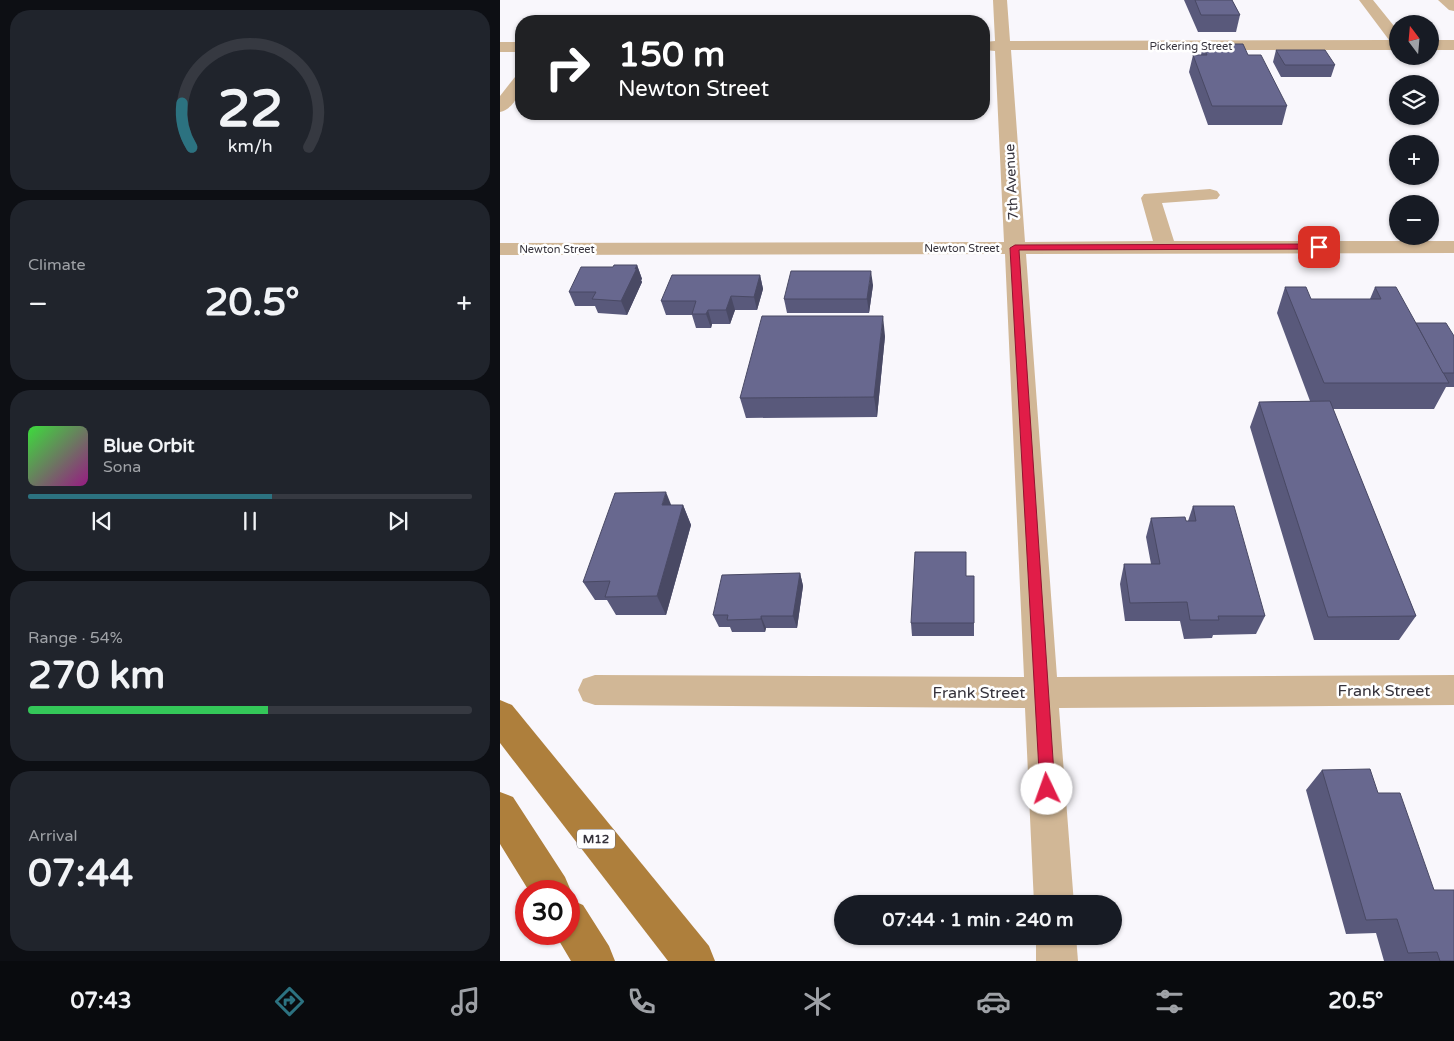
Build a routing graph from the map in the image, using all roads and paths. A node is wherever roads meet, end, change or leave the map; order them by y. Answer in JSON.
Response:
{"nodes":[{"id":1,"x":1000,"y":0,"type":"edge"},
{"id":2,"x":1366,"y":0,"type":"edge"},
{"id":3,"x":1445,"y":0,"type":"edge"},
{"id":4,"x":1454,"y":7,"type":"edge"},
{"id":5,"x":1389,"y":31,"type":"edge"},
{"id":6,"x":1389,"y":43,"type":"edge"},
{"id":7,"x":1439,"y":45,"type":"edge"},
{"id":8,"x":1454,"y":45,"type":"edge"},
{"id":9,"x":993,"y":46,"type":"edge"},
{"id":10,"x":500,"y":47,"type":"edge"},
{"id":11,"x":515,"y":47,"type":"edge"},
{"id":12,"x":515,"y":88,"type":"edge"},
{"id":13,"x":500,"y":107,"type":"edge"},
{"id":14,"x":1210,"y":195,"type":"dead end"},
{"id":15,"x":1454,"y":246,"type":"edge"},
{"id":16,"x":1164,"y":247,"type":"junction"},
{"id":17,"x":1015,"y":248,"type":"junction"},
{"id":18,"x":500,"y":249,"type":"edge"},
{"id":19,"x":595,"y":690,"type":"dead end"},
{"id":20,"x":1454,"y":690,"type":"edge"},
{"id":21,"x":1042,"y":693,"type":"junction"},
{"id":22,"x":500,"y":716,"type":"edge"},
{"id":23,"x":500,"y":810,"type":"edge"},
{"id":24,"x":544,"y":880,"type":"edge"},
{"id":25,"x":1053,"y":895,"type":"edge"},
{"id":26,"x":580,"y":938,"type":"edge"},
{"id":27,"x":1056,"y":945,"type":"edge"},
{"id":28,"x":594,"y":961,"type":"edge"},
{"id":29,"x":694,"y":961,"type":"edge"},
{"id":30,"x":1057,"y":961,"type":"edge"}],
"edges":[{"from":1,"to":9,"type":"street","name":"7th Avenue"},
{"from":2,"to":5,"type":"street"},
{"from":3,"to":4,"type":"street"},
{"from":6,"to":9,"type":"street","name":"Pickering Street"},
{"from":7,"to":8,"type":"street"},
{"from":9,"to":17,"type":"street","name":"7th Avenue"},
{"from":10,"to":11,"type":"street"},
{"from":12,"to":13,"type":"street"},
{"from":14,"to":16,"type":"street"},
{"from":15,"to":16,"type":"street","name":"Newton Street"},
{"from":16,"to":17,"type":"street","name":"Newton Street"},
{"from":17,"to":18,"type":"street","name":"Newton Street"},
{"from":17,"to":21,"type":"street","name":"7th Avenue"},
{"from":19,"to":21,"type":"street","name":"Frank Street"},
{"from":20,"to":21,"type":"street","name":"Frank Street"},
{"from":21,"to":25,"type":"street","name":"7th Avenue"},
{"from":22,"to":29,"type":"main road","number":"M12"},
{"from":23,"to":24,"type":"main road"},
{"from":26,"to":28,"type":"main road"},
{"from":27,"to":30,"type":"street"}]}
